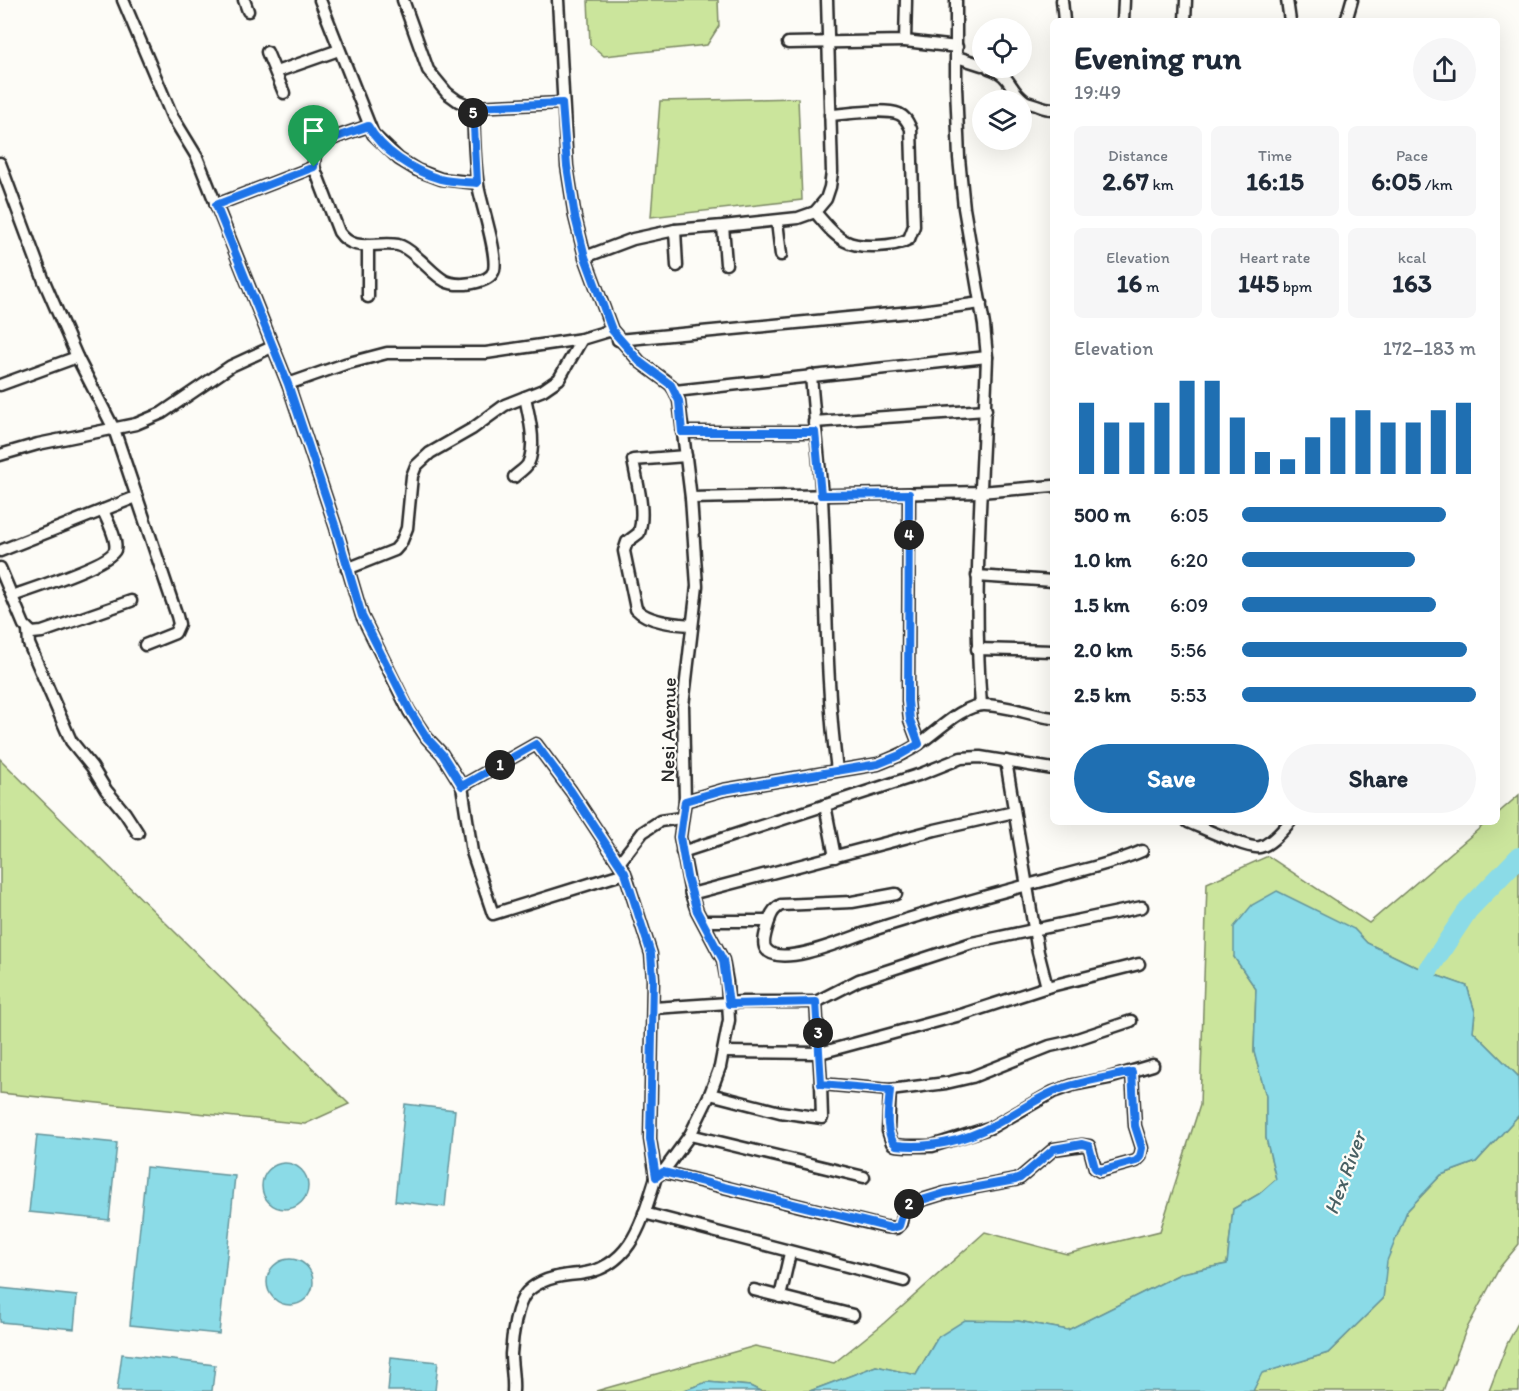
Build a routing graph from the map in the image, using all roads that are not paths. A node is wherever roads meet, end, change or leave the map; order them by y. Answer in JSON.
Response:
{"nodes":[{"id":1,"x":123,"y":0,"type":"edge"},
{"id":2,"x":244,"y":0,"type":"edge"},
{"id":3,"x":320,"y":0,"type":"edge"},
{"id":4,"x":403,"y":0,"type":"edge"},
{"id":5,"x":558,"y":0,"type":"edge"},
{"id":6,"x":827,"y":0,"type":"edge"},
{"id":7,"x":906,"y":0,"type":"edge"},
{"id":8,"x":956,"y":0,"type":"edge"},
{"id":9,"x":1062,"y":0,"type":"edge"},
{"id":10,"x":1124,"y":0,"type":"edge"},
{"id":11,"x":1186,"y":0,"type":"edge"},
{"id":12,"x":1287,"y":0,"type":"edge"},
{"id":13,"x":1352,"y":0,"type":"edge"},
{"id":14,"x":248,"y":11,"type":"dead end"},
{"id":15,"x":1064,"y":18,"type":"edge"},
{"id":16,"x":1123,"y":18,"type":"edge"},
{"id":17,"x":1185,"y":18,"type":"edge"},
{"id":18,"x":1290,"y":18,"type":"edge"},
{"id":19,"x":1347,"y":18,"type":"edge"},
{"id":20,"x":905,"y":41,"type":"junction"},
{"id":21,"x":828,"y":42,"type":"junction"},
{"id":22,"x":788,"y":43,"type":"dead end"},
{"id":23,"x":339,"y":50,"type":"junction"},
{"id":24,"x":267,"y":52,"type":"dead end"},
{"id":25,"x":957,"y":52,"type":"junction"},
{"id":26,"x":972,"y":60,"type":"edge"},
{"id":27,"x":276,"y":72,"type":"junction"},
{"id":28,"x":1007,"y":78,"type":"edge"},
{"id":29,"x":284,"y":93,"type":"dead end"},
{"id":30,"x":562,"y":103,"type":"junction"},
{"id":31,"x":473,"y":107,"type":"junction"},
{"id":32,"x":1050,"y":109,"type":"edge"},
{"id":33,"x":830,"y":115,"type":"junction"},
{"id":34,"x":368,"y":126,"type":"junction"},
{"id":35,"x":0,"y":163,"type":"edge"},
{"id":36,"x":314,"y":167,"type":"junction"},
{"id":37,"x":477,"y":183,"type":"junction"},
{"id":38,"x":5,"y":197,"type":"edge"},
{"id":39,"x":216,"y":205,"type":"junction"},
{"id":40,"x":815,"y":212,"type":"junction"},
{"id":41,"x":777,"y":221,"type":"junction"},
{"id":42,"x":723,"y":226,"type":"junction"},
{"id":43,"x":675,"y":230,"type":"junction"},
{"id":44,"x":368,"y":245,"type":"junction"},
{"id":45,"x":781,"y":255,"type":"dead end"},
{"id":46,"x":585,"y":257,"type":"junction"},
{"id":47,"x":726,"y":264,"type":"dead end"},
{"id":48,"x":678,"y":266,"type":"dead end"},
{"id":49,"x":368,"y":297,"type":"dead end"},
{"id":50,"x":981,"y":303,"type":"junction"},
{"id":51,"x":615,"y":335,"type":"junction"},
{"id":52,"x":582,"y":339,"type":"junction"},
{"id":53,"x":272,"y":347,"type":"junction"},
{"id":54,"x":77,"y":357,"type":"junction"},
{"id":55,"x":987,"y":357,"type":"junction"},
{"id":56,"x":811,"y":375,"type":"junction"},
{"id":57,"x":288,"y":384,"type":"junction"},
{"id":58,"x":0,"y":385,"type":"edge"},
{"id":59,"x":675,"y":392,"type":"junction"},
{"id":60,"x":525,"y":397,"type":"junction"},
{"id":61,"x":986,"y":410,"type":"junction"},
{"id":62,"x":815,"y":427,"type":"junction"},
{"id":63,"x":114,"y":429,"type":"junction"},
{"id":64,"x":682,"y":432,"type":"junction"},
{"id":65,"x":0,"y":455,"type":"edge"},
{"id":66,"x":686,"y":456,"type":"junction"},
{"id":67,"x":514,"y":477,"type":"dead end"},
{"id":68,"x":1050,"y":486,"type":"edge"},
{"id":69,"x":980,"y":492,"type":"junction"},
{"id":70,"x":909,"y":494,"type":"junction"},
{"id":71,"x":821,"y":495,"type":"junction"},
{"id":72,"x":136,"y":497,"type":"junction"},
{"id":73,"x":691,"y":498,"type":"junction"},
{"id":74,"x":104,"y":510,"type":"junction"},
{"id":75,"x":0,"y":551,"type":"edge"},
{"id":76,"x":0,"y":568,"type":"edge"},
{"id":77,"x":347,"y":569,"type":"junction"},
{"id":78,"x":977,"y":576,"type":"junction"},
{"id":79,"x":1050,"y":581,"type":"edge"},
{"id":80,"x":12,"y":596,"type":"junction"},
{"id":81,"x":131,"y":601,"type":"dead end"},
{"id":82,"x":692,"y":625,"type":"junction"},
{"id":83,"x":28,"y":631,"type":"junction"},
{"id":84,"x":145,"y":645,"type":"dead end"},
{"id":85,"x":977,"y":650,"type":"junction"},
{"id":86,"x":1050,"y":651,"type":"edge"},
{"id":87,"x":981,"y":705,"type":"junction"},
{"id":88,"x":1050,"y":718,"type":"edge"},
{"id":89,"x":919,"y":744,"type":"junction"},
{"id":90,"x":1006,"y":761,"type":"junction"},
{"id":91,"x":1050,"y":768,"type":"edge"},
{"id":92,"x":837,"y":770,"type":"junction"},
{"id":93,"x":462,"y":786,"type":"junction"},
{"id":94,"x":685,"y":801,"type":"junction"},
{"id":95,"x":825,"y":805,"type":"junction"},
{"id":96,"x":1014,"y":812,"type":"junction"},
{"id":97,"x":681,"y":819,"type":"junction"},
{"id":98,"x":1195,"y":825,"type":"edge"},
{"id":99,"x":1287,"y":825,"type":"edge"},
{"id":100,"x":138,"y":833,"type":"dead end"},
{"id":101,"x":1142,"y":851,"type":"dead end"},
{"id":102,"x":682,"y":852,"type":"junction"},
{"id":103,"x":835,"y":857,"type":"junction"},
{"id":104,"x":622,"y":868,"type":"junction"},
{"id":105,"x":1028,"y":885,"type":"junction"},
{"id":106,"x":691,"y":894,"type":"junction"},
{"id":107,"x":896,"y":894,"type":"dead end"},
{"id":108,"x":1142,"y":907,"type":"dead end"},
{"id":109,"x":703,"y":921,"type":"junction"},
{"id":110,"x":769,"y":921,"type":"junction"},
{"id":111,"x":1034,"y":931,"type":"junction"},
{"id":112,"x":1139,"y":964,"type":"dead end"},
{"id":113,"x":1047,"y":987,"type":"junction"},
{"id":114,"x":816,"y":1002,"type":"junction"},
{"id":115,"x":729,"y":1004,"type":"junction"},
{"id":116,"x":654,"y":1008,"type":"junction"},
{"id":117,"x":1131,"y":1021,"type":"dead end"},
{"id":118,"x":724,"y":1052,"type":"junction"},
{"id":119,"x":820,"y":1053,"type":"junction"},
{"id":120,"x":1153,"y":1065,"type":"dead end"},
{"id":121,"x":1132,"y":1072,"type":"junction"},
{"id":122,"x":821,"y":1084,"type":"junction"},
{"id":123,"x":890,"y":1090,"type":"junction"},
{"id":124,"x":710,"y":1094,"type":"junction"},
{"id":125,"x":690,"y":1135,"type":"junction"},
{"id":126,"x":659,"y":1175,"type":"junction"},
{"id":127,"x":864,"y":1177,"type":"dead end"},
{"id":128,"x":644,"y":1213,"type":"junction"},
{"id":129,"x":790,"y":1253,"type":"junction"},
{"id":130,"x":904,"y":1281,"type":"dead end"},
{"id":131,"x":754,"y":1290,"type":"dead end"},
{"id":132,"x":780,"y":1297,"type":"junction"},
{"id":133,"x":853,"y":1315,"type":"dead end"},
{"id":134,"x":513,"y":1391,"type":"edge"}],
"edges":[{"from":1,"to":39,"type":"street"},
{"from":2,"to":14,"type":"street"},
{"from":3,"to":23,"type":"street"},
{"from":4,"to":31,"type":"street"},
{"from":5,"to":30,"type":"street"},
{"from":6,"to":21,"type":"street"},
{"from":7,"to":20,"type":"street"},
{"from":8,"to":25,"type":"street"},
{"from":9,"to":15,"type":"street"},
{"from":10,"to":16,"type":"street"},
{"from":11,"to":17,"type":"street"},
{"from":12,"to":18,"type":"street"},
{"from":13,"to":19,"type":"street"},
{"from":20,"to":21,"type":"street"},
{"from":20,"to":25,"type":"street"},
{"from":21,"to":22,"type":"street"},
{"from":21,"to":33,"type":"street"},
{"from":23,"to":27,"type":"street"},
{"from":23,"to":34,"type":"street"},
{"from":24,"to":27,"type":"street"},
{"from":25,"to":26,"type":"street"},
{"from":25,"to":50,"type":"street"},
{"from":27,"to":29,"type":"street"},
{"from":28,"to":32,"type":"street"},
{"from":30,"to":31,"type":"street"},
{"from":30,"to":46,"type":"street"},
{"from":31,"to":37,"type":"street"},
{"from":33,"to":40,"type":"street"},
{"from":33,"to":40,"type":"street"},
{"from":34,"to":36,"type":"street"},
{"from":34,"to":37,"type":"street"},
{"from":35,"to":38,"type":"street"},
{"from":36,"to":39,"type":"street"},
{"from":36,"to":44,"type":"street"},
{"from":37,"to":44,"type":"street"},
{"from":38,"to":54,"type":"street"},
{"from":39,"to":53,"type":"street"},
{"from":40,"to":41,"type":"street"},
{"from":41,"to":42,"type":"street"},
{"from":41,"to":45,"type":"street"},
{"from":42,"to":43,"type":"street"},
{"from":42,"to":47,"type":"street"},
{"from":43,"to":46,"type":"street"},
{"from":43,"to":48,"type":"street"},
{"from":44,"to":49,"type":"street"},
{"from":46,"to":51,"type":"street"},
{"from":50,"to":51,"type":"street"},
{"from":50,"to":55,"type":"street"},
{"from":51,"to":52,"type":"street"},
{"from":51,"to":59,"type":"street"},
{"from":52,"to":57,"type":"street"},
{"from":52,"to":60,"type":"street"},
{"from":53,"to":57,"type":"street"},
{"from":53,"to":63,"type":"street"},
{"from":54,"to":58,"type":"street"},
{"from":54,"to":63,"type":"street"},
{"from":55,"to":56,"type":"street"},
{"from":55,"to":61,"type":"street"},
{"from":56,"to":59,"type":"street"},
{"from":56,"to":62,"type":"street"},
{"from":57,"to":77,"type":"street"},
{"from":59,"to":64,"type":"street","name":"Nesi Avenue"},
{"from":60,"to":67,"type":"street"},
{"from":60,"to":77,"type":"street"},
{"from":61,"to":62,"type":"street"},
{"from":61,"to":69,"type":"street"},
{"from":62,"to":64,"type":"street"},
{"from":62,"to":71,"type":"street"},
{"from":63,"to":65,"type":"street"},
{"from":63,"to":72,"type":"street"},
{"from":64,"to":66,"type":"street","name":"Nesi Avenue"},
{"from":66,"to":73,"type":"street","name":"Nesi Avenue"},
{"from":66,"to":82,"type":"street"},
{"from":68,"to":69,"type":"street"},
{"from":69,"to":70,"type":"street"},
{"from":69,"to":78,"type":"street"},
{"from":70,"to":71,"type":"street"},
{"from":70,"to":89,"type":"street"},
{"from":71,"to":73,"type":"street"},
{"from":71,"to":92,"type":"street"},
{"from":72,"to":74,"type":"street"},
{"from":72,"to":84,"type":"street"},
{"from":73,"to":82,"type":"street","name":"Nesi Avenue"},
{"from":74,"to":75,"type":"street"},
{"from":74,"to":80,"type":"street"},
{"from":76,"to":80,"type":"street"},
{"from":77,"to":93,"type":"street"},
{"from":78,"to":79,"type":"street"},
{"from":78,"to":85,"type":"street"},
{"from":80,"to":83,"type":"street"},
{"from":81,"to":83,"type":"street"},
{"from":82,"to":94,"type":"street","name":"Nesi Avenue"},
{"from":83,"to":100,"type":"street"},
{"from":85,"to":86,"type":"street"},
{"from":85,"to":87,"type":"street"},
{"from":87,"to":88,"type":"street"},
{"from":87,"to":89,"type":"street"},
{"from":89,"to":92,"type":"street"},
{"from":90,"to":91,"type":"street"},
{"from":90,"to":95,"type":"street"},
{"from":90,"to":96,"type":"street"},
{"from":92,"to":94,"type":"street"},
{"from":93,"to":104,"type":"street"},
{"from":93,"to":104,"type":"street"},
{"from":94,"to":97,"type":"street","name":"Nesi Avenue"},
{"from":95,"to":102,"type":"street"},
{"from":95,"to":103,"type":"street"},
{"from":96,"to":103,"type":"street"},
{"from":96,"to":105,"type":"street"},
{"from":97,"to":102,"type":"street","name":"Nesi Avenue"},
{"from":97,"to":104,"type":"street"},
{"from":98,"to":99,"type":"street"},
{"from":101,"to":105,"type":"street"},
{"from":102,"to":106,"type":"street","name":"Nesi Avenue"},
{"from":103,"to":106,"type":"street"},
{"from":104,"to":116,"type":"street"},
{"from":105,"to":110,"type":"street"},
{"from":105,"to":111,"type":"street"},
{"from":106,"to":109,"type":"street","name":"Nesi Avenue"},
{"from":107,"to":110,"type":"street"},
{"from":108,"to":111,"type":"street"},
{"from":109,"to":110,"type":"street"},
{"from":109,"to":115,"type":"street","name":"Nesi Avenue"},
{"from":111,"to":113,"type":"street"},
{"from":111,"to":114,"type":"street"},
{"from":112,"to":113,"type":"street"},
{"from":113,"to":119,"type":"street"},
{"from":114,"to":115,"type":"street"},
{"from":114,"to":119,"type":"street"},
{"from":115,"to":116,"type":"street"},
{"from":115,"to":118,"type":"street","name":"Nesi Avenue"},
{"from":116,"to":126,"type":"street"},
{"from":117,"to":123,"type":"street"},
{"from":118,"to":119,"type":"street"},
{"from":118,"to":124,"type":"street","name":"Nesi Avenue"},
{"from":119,"to":122,"type":"street"},
{"from":120,"to":121,"type":"street"},
{"from":121,"to":123,"type":"street"},
{"from":121,"to":126,"type":"street"},
{"from":122,"to":123,"type":"street"},
{"from":122,"to":124,"type":"street"},
{"from":124,"to":125,"type":"street","name":"Nesi Avenue"},
{"from":125,"to":126,"type":"street","name":"Nesi Avenue"},
{"from":125,"to":127,"type":"street"},
{"from":126,"to":128,"type":"street","name":"Nesi Avenue"},
{"from":128,"to":129,"type":"street"},
{"from":128,"to":134,"type":"street","name":"Nesi Avenue"},
{"from":129,"to":130,"type":"street"},
{"from":129,"to":132,"type":"street"},
{"from":131,"to":132,"type":"street"},
{"from":132,"to":133,"type":"street"}]}
